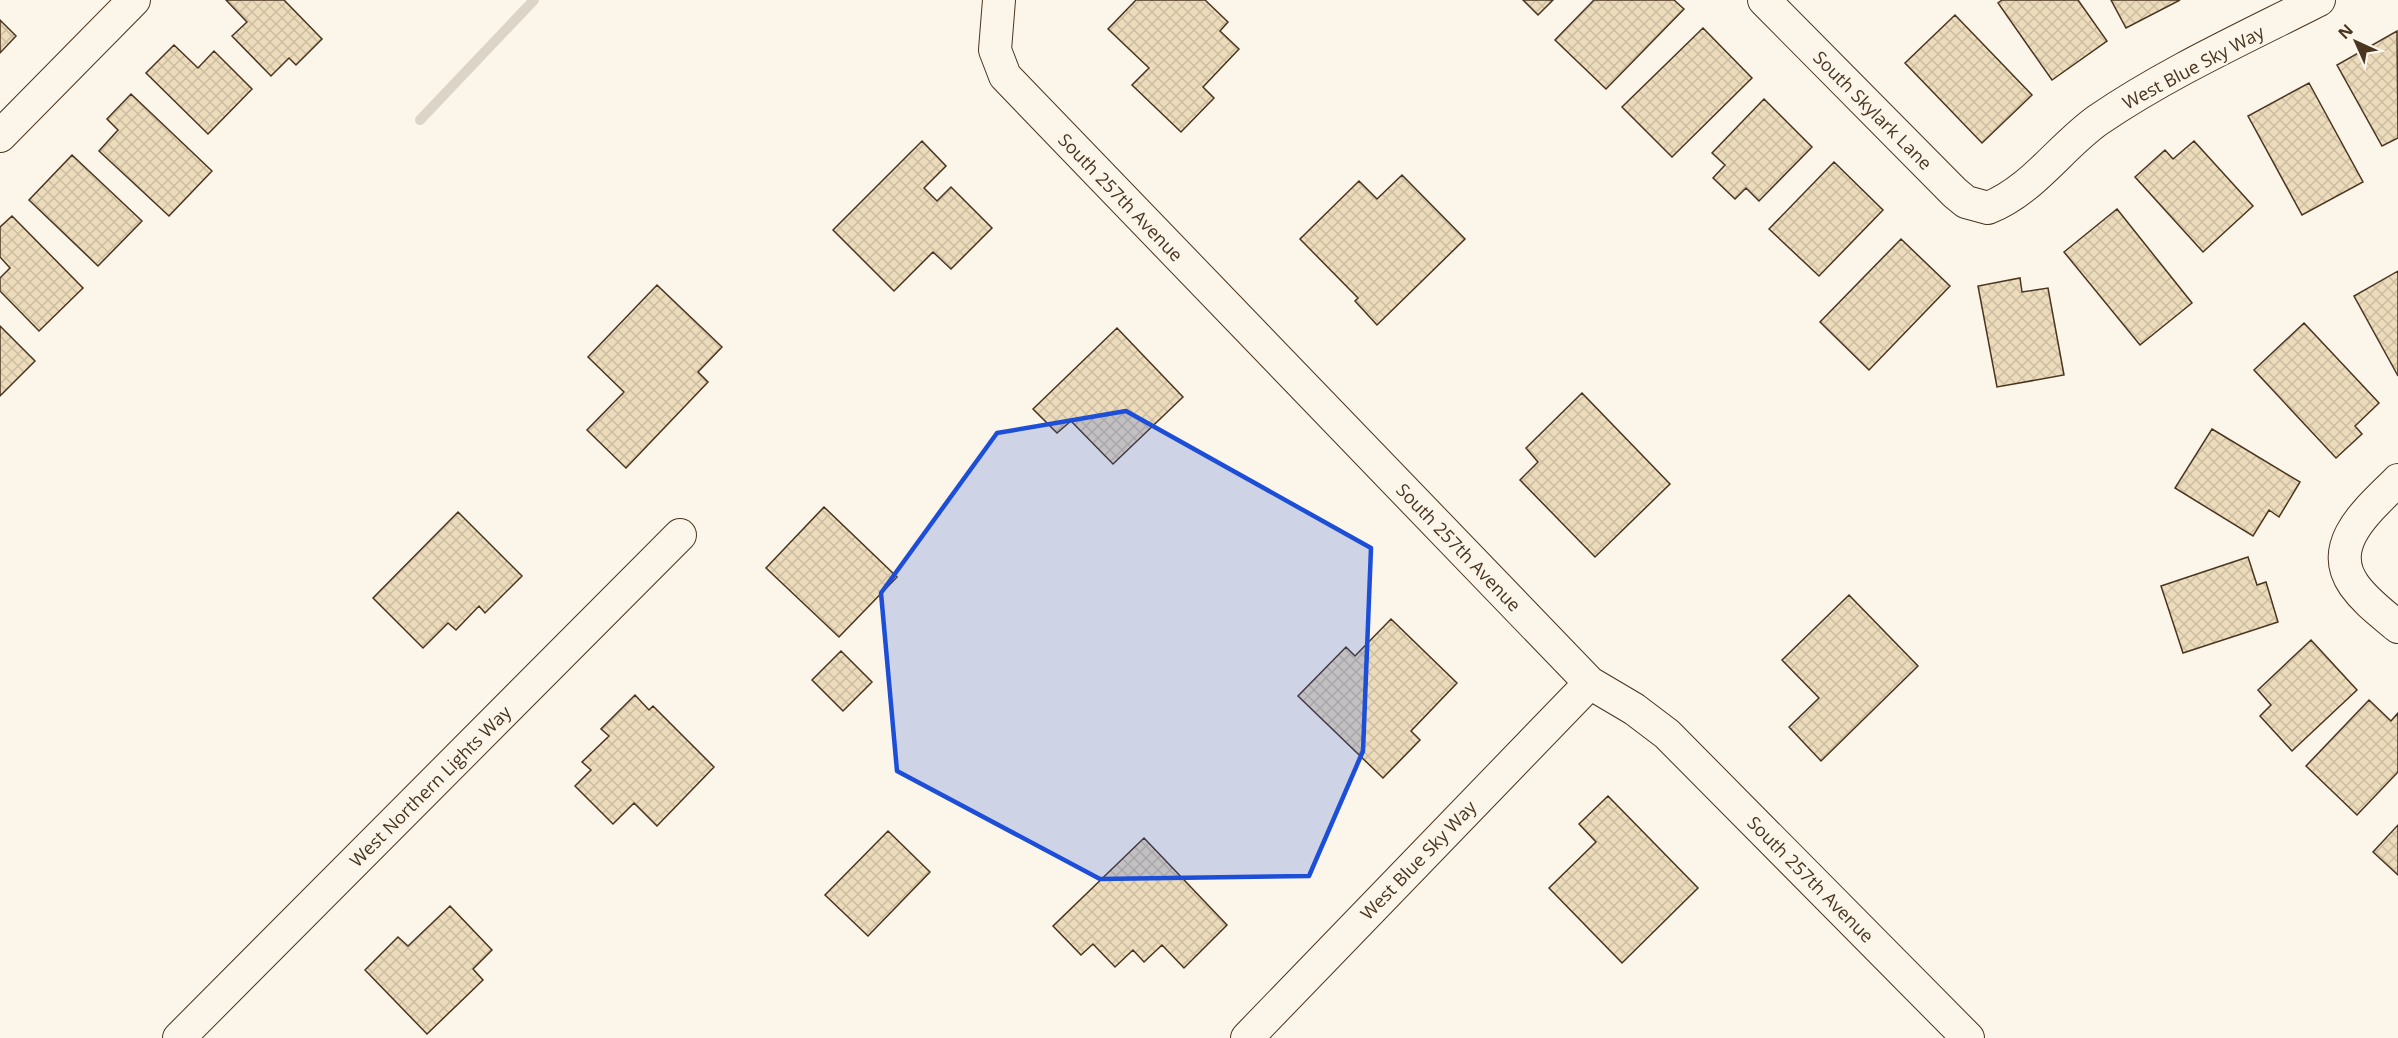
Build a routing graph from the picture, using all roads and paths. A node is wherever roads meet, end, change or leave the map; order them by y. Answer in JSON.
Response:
{"nodes":[{"id":1,"x":134,"y":0,"type":"edge"},
{"id":2,"x":1764,"y":0,"type":"edge"},
{"id":3,"x":2319,"y":0,"type":"edge"},
{"id":4,"x":997,"y":11,"type":"edge"},
{"id":5,"x":0,"y":136,"type":"edge"},
{"id":6,"x":1988,"y":208,"type":"joint"},
{"id":7,"x":2398,"y":480,"type":"edge"},
{"id":8,"x":680,"y":535,"type":"dead end"},
{"id":9,"x":2398,"y":627,"type":"edge"},
{"id":10,"x":1590,"y":683,"type":"junction"},
{"id":11,"x":179,"y":1038,"type":"edge"},
{"id":12,"x":1247,"y":1038,"type":"edge"},
{"id":13,"x":1968,"y":1038,"type":"edge"}],
"edges":[{"from":1,"to":5,"type":"street"},
{"from":2,"to":6,"type":"street","name":"South Skylark Lane"},
{"from":3,"to":6,"type":"street","name":"West Blue Sky Way"},
{"from":4,"to":10,"type":"street","name":"South 257th Avenue"},
{"from":7,"to":9,"type":"street"},
{"from":8,"to":11,"type":"street","name":"West Northern Lights Way"},
{"from":10,"to":12,"type":"street","name":"West Blue Sky Way"},
{"from":10,"to":13,"type":"street","name":"South 257th Avenue"}]}
